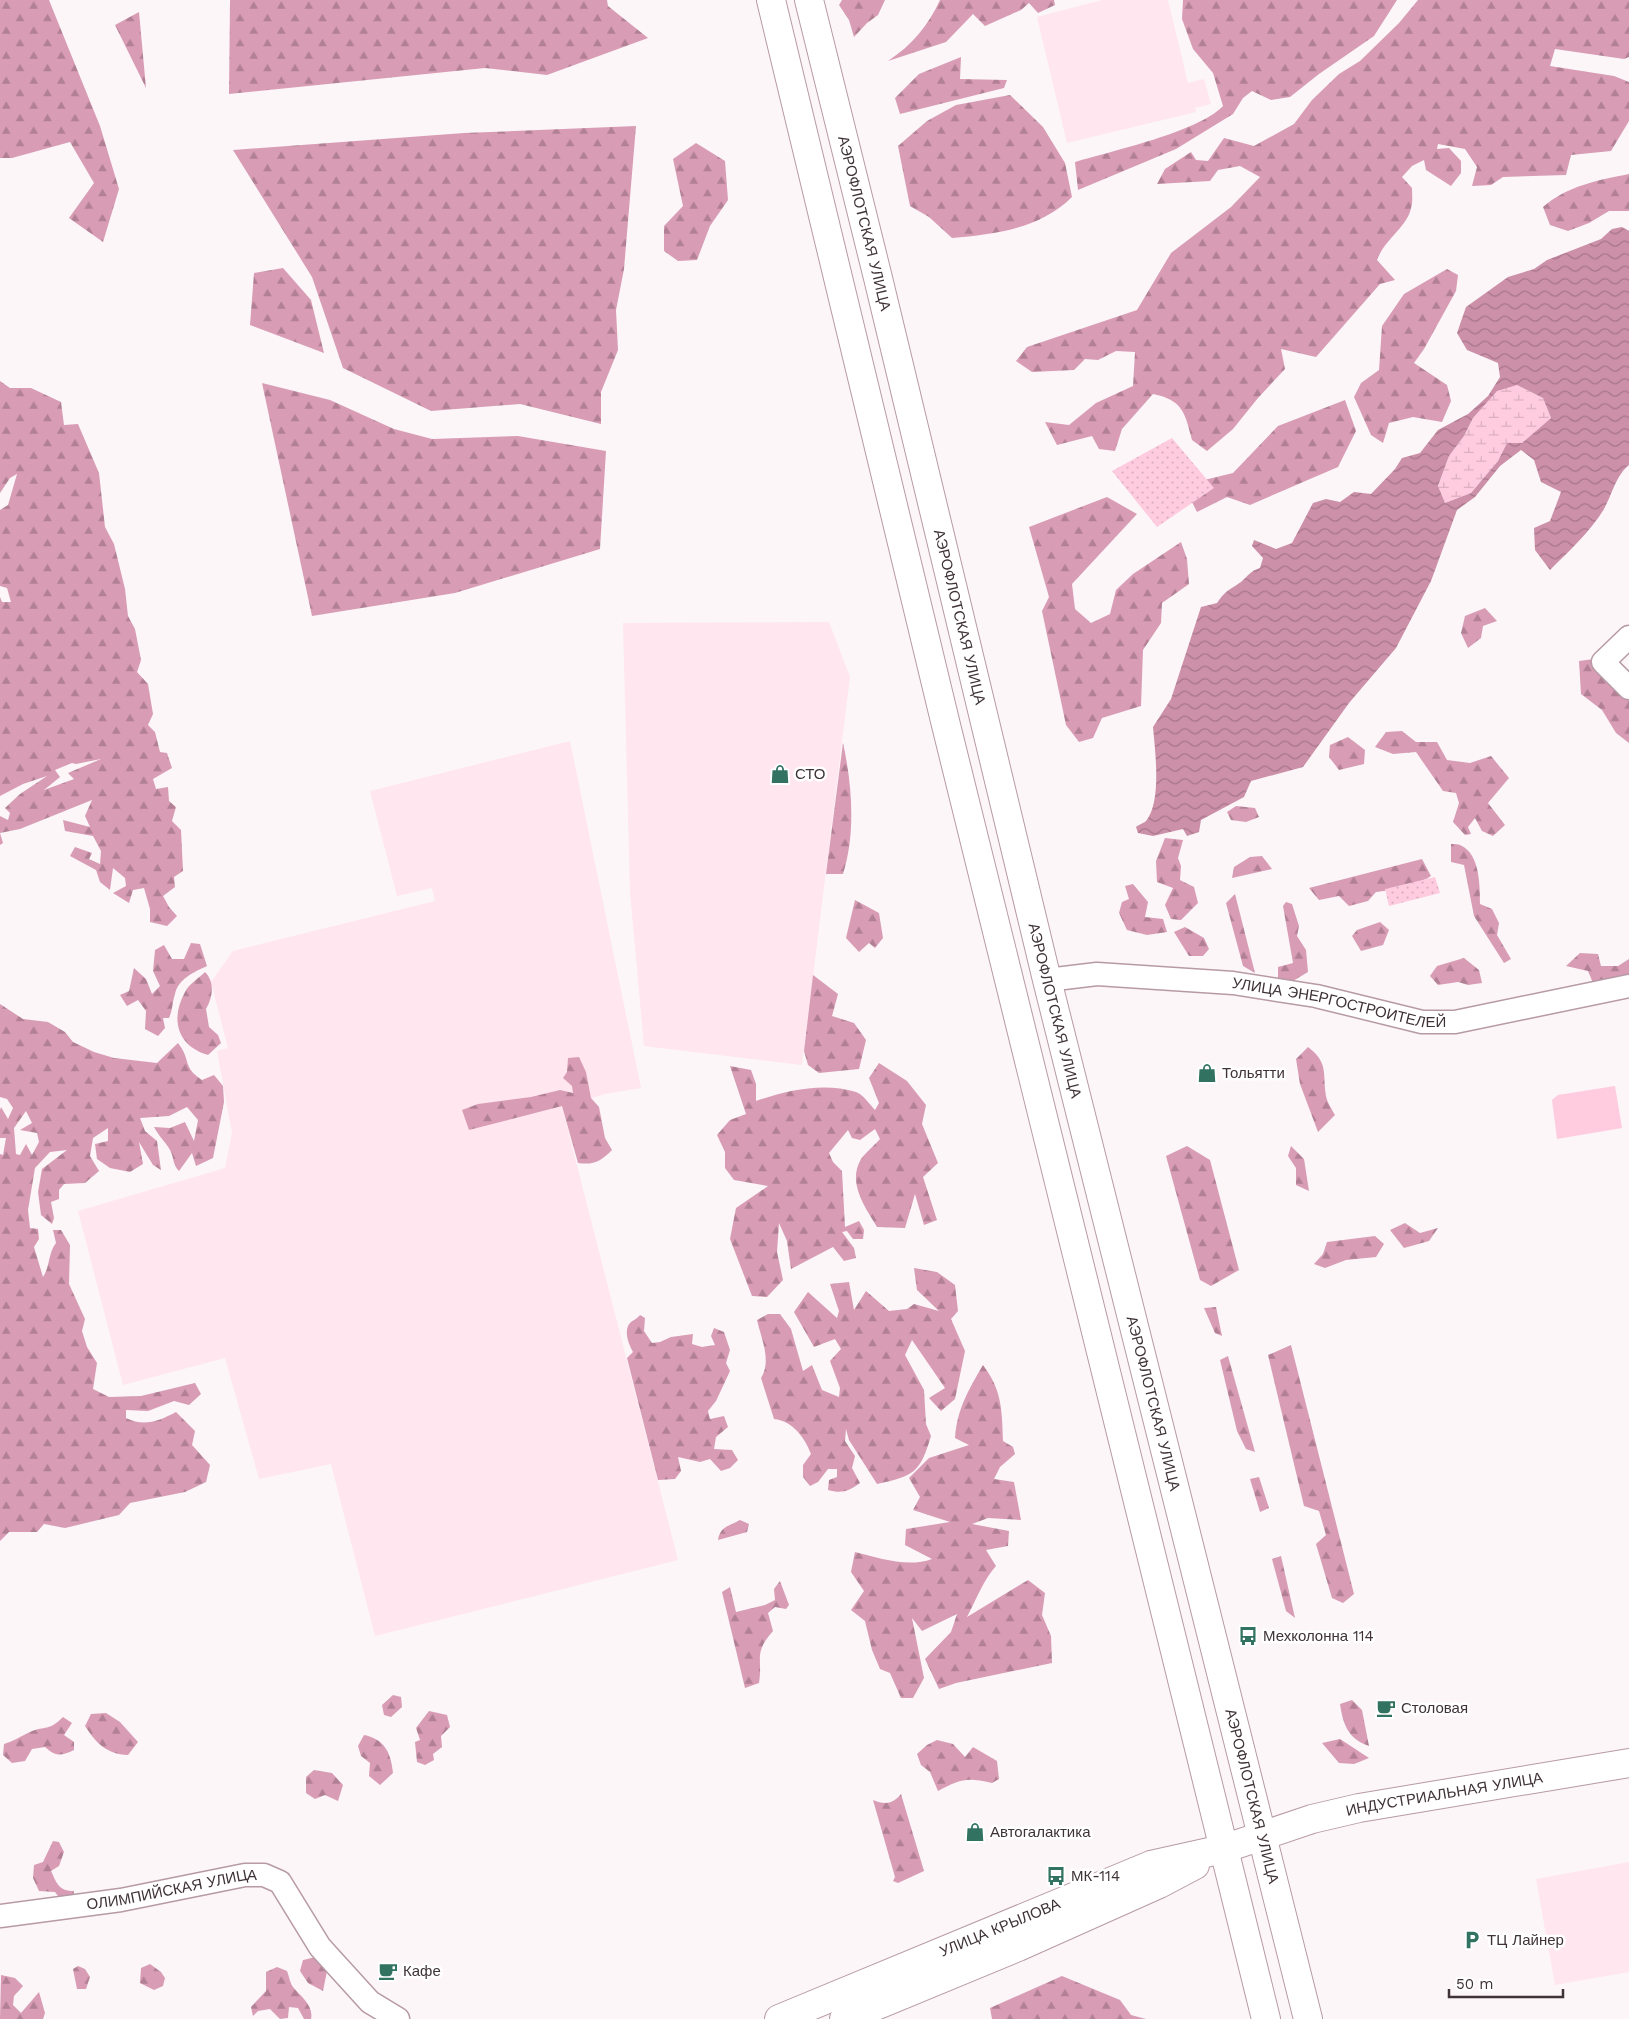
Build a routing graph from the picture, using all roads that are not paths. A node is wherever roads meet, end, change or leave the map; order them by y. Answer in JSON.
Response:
{"nodes":[{"id":1,"x":771,"y":0,"type":"edge"},
{"id":2,"x":808,"y":0,"type":"edge"},
{"id":3,"x":1629,"y":637,"type":"edge"},
{"id":4,"x":1629,"y":688,"type":"edge"},
{"id":5,"x":1047,"y":980,"type":"junction"},
{"id":6,"x":1629,"y":986,"type":"edge"},
{"id":7,"x":1629,"y":1763,"type":"edge"},
{"id":8,"x":1262,"y":1835,"type":"junction"},
{"id":9,"x":1223,"y":1849,"type":"junction"},
{"id":10,"x":0,"y":1916,"type":"edge"},
{"id":11,"x":398,"y":2019,"type":"edge"},
{"id":12,"x":779,"y":2019,"type":"edge"},
{"id":13,"x":844,"y":2019,"type":"edge"},
{"id":14,"x":1266,"y":2019,"type":"edge"},
{"id":15,"x":1308,"y":2019,"type":"edge"}],
"edges":[{"from":1,"to":9,"type":"main road"},
{"from":2,"to":5,"type":"main road","name":"АЭРОФЛОТСКАЯ УЛИЦА"},
{"from":3,"to":4,"type":"street"},
{"from":5,"to":6,"type":"street","name":"УЛИЦА ЭНЕРГОСТРОИТЕЛЕЙ"},
{"from":5,"to":8,"type":"main road","name":"АЭРОФЛОТСКАЯ УЛИЦА"},
{"from":7,"to":8,"type":"main road","name":"ИНДУСТРИАЛЬНАЯ УЛИЦА"},
{"from":8,"to":9,"type":"main road","name":"УЛИЦА КРЫЛОВА"},
{"from":8,"to":15,"type":"main road","name":"АЭРОФЛОТСКАЯ УЛИЦА"},
{"from":9,"to":12,"type":"main road","name":"УЛИЦА КРЫЛОВА"},
{"from":9,"to":13,"type":"main road","name":"УЛИЦА КРЫЛОВА"},
{"from":9,"to":14,"type":"main road"},
{"from":10,"to":11,"type":"street","name":"ОЛИМПИЙСКАЯ УЛИЦА"}]}
